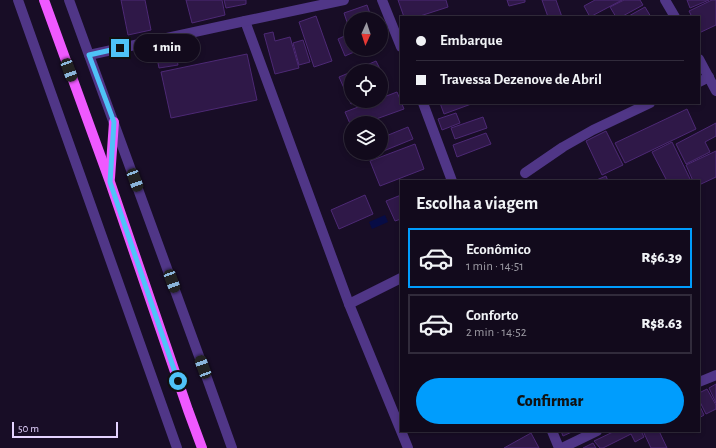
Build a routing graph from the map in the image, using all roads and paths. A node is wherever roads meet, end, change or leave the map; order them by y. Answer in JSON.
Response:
{"nodes":[{"id":1,"x":18,"y":0,"type":"edge"},
{"id":2,"x":44,"y":0,"type":"edge"},
{"id":3,"x":69,"y":0,"type":"edge"},
{"id":4,"x":344,"y":0,"type":"edge"},
{"id":5,"x":382,"y":0,"type":"edge"},
{"id":6,"x":665,"y":0,"type":"edge"},
{"id":7,"x":674,"y":16,"type":"edge"},
{"id":8,"x":244,"y":21,"type":"junction"},
{"id":9,"x":400,"y":45,"type":"edge"},
{"id":10,"x":89,"y":55,"type":"junction"},
{"id":11,"x":700,"y":61,"type":"edge"},
{"id":12,"x":709,"y":77,"type":"junction"},
{"id":13,"x":700,"y":82,"type":"edge"},
{"id":14,"x":716,"y":91,"type":"edge"},
{"id":15,"x":423,"y":104,"type":"edge"},
{"id":16,"x":648,"y":104,"type":"edge"},
{"id":17,"x":114,"y":122,"type":"junction"},
{"id":18,"x":525,"y":173,"type":"dead end"},
{"id":19,"x":452,"y":180,"type":"edge"},
{"id":20,"x":110,"y":182,"type":"junction"},
{"id":21,"x":400,"y":278,"type":"edge"},
{"id":22,"x":349,"y":304,"type":"junction"},
{"id":23,"x":716,"y":375,"type":"edge"},
{"id":24,"x":700,"y":382,"type":"edge"},
{"id":25,"x":400,"y":428,"type":"edge"},
{"id":26,"x":401,"y":432,"type":"edge"},
{"id":27,"x":552,"y":432,"type":"edge"},
{"id":28,"x":595,"y":432,"type":"edge"},
{"id":29,"x":177,"y":448,"type":"edge"},
{"id":30,"x":202,"y":448,"type":"edge"},
{"id":31,"x":232,"y":448,"type":"edge"},
{"id":32,"x":408,"y":448,"type":"edge"},
{"id":33,"x":559,"y":448,"type":"edge"},
{"id":34,"x":562,"y":448,"type":"edge"}],
"edges":[{"from":1,"to":29,"type":"street"},
{"from":2,"to":20,"type":"main road"},
{"from":3,"to":10,"type":"street"},
{"from":4,"to":8,"type":"street"},
{"from":5,"to":9,"type":"street"},
{"from":6,"to":7,"type":"street"},
{"from":8,"to":10,"type":"street"},
{"from":8,"to":22,"type":"street"},
{"from":10,"to":17,"type":"street"},
{"from":11,"to":12,"type":"street"},
{"from":12,"to":13,"type":"street"},
{"from":12,"to":14,"type":"street"},
{"from":15,"to":19,"type":"street"},
{"from":16,"to":18,"type":"street"},
{"from":17,"to":20,"type":"main road"},
{"from":17,"to":31,"type":"street"},
{"from":20,"to":30,"type":"main road"},
{"from":21,"to":22,"type":"street"},
{"from":22,"to":25,"type":"street"},
{"from":23,"to":24,"type":"street"},
{"from":26,"to":32,"type":"street"},
{"from":27,"to":33,"type":"street"},
{"from":28,"to":34,"type":"street"}]}
